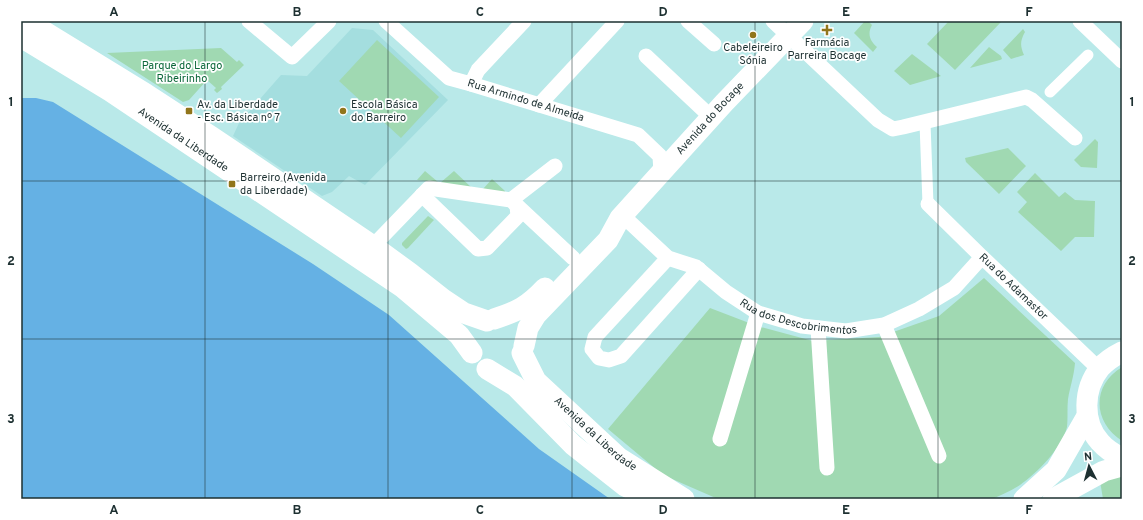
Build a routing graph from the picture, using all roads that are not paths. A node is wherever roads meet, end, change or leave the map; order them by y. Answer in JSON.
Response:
{"nodes":[{"id":1,"x":27,"y":21,"type":"edge"},
{"id":2,"x":249,"y":21,"type":"edge"},
{"id":3,"x":329,"y":21,"type":"edge"},
{"id":4,"x":386,"y":21,"type":"edge"},
{"id":5,"x":524,"y":21,"type":"edge"},
{"id":6,"x":617,"y":21,"type":"edge"},
{"id":7,"x":688,"y":21,"type":"edge"},
{"id":8,"x":773,"y":21,"type":"edge"},
{"id":9,"x":803,"y":21,"type":"edge"},
{"id":10,"x":1080,"y":21,"type":"edge"},
{"id":11,"x":788,"y":36,"type":"junction"},
{"id":12,"x":21,"y":37,"type":"edge"},
{"id":13,"x":714,"y":44,"type":"dead end"},
{"id":14,"x":1088,"y":55,"type":"dead end"},
{"id":15,"x":646,"y":56,"type":"dead end"},
{"id":16,"x":1122,"y":61,"type":"edge"},
{"id":17,"x":471,"y":84,"type":"junction"},
{"id":18,"x":1050,"y":92,"type":"dead end"},
{"id":19,"x":539,"y":105,"type":"junction"},
{"id":20,"x":711,"y":117,"type":"junction"},
{"id":21,"x":925,"y":123,"type":"junction"},
{"id":22,"x":1075,"y":138,"type":"dead end"},
{"id":23,"x":555,"y":166,"type":"dead end"},
{"id":24,"x":661,"y":173,"type":"junction"},
{"id":25,"x":422,"y":195,"type":"junction"},
{"id":26,"x":514,"y":203,"type":"junction"},
{"id":27,"x":928,"y":204,"type":"joint"},
{"id":28,"x":621,"y":217,"type":"junction"},
{"id":29,"x":373,"y":246,"type":"junction"},
{"id":30,"x":982,"y":257,"type":"junction"},
{"id":31,"x":573,"y":258,"type":"junction"},
{"id":32,"x":668,"y":258,"type":"junction"},
{"id":33,"x":699,"y":269,"type":"junction"},
{"id":34,"x":758,"y":312,"type":"junction"},
{"id":35,"x":490,"y":320,"type":"junction"},
{"id":36,"x":884,"y":325,"type":"junction"},
{"id":37,"x":818,"y":328,"type":"junction"},
{"id":38,"x":523,"y":349,"type":"junction"},
{"id":39,"x":1122,"y":352,"type":"edge"},
{"id":40,"x":472,"y":353,"type":"junction"},
{"id":41,"x":487,"y":369,"type":"junction"},
{"id":42,"x":1100,"y":369,"type":"junction"},
{"id":43,"x":1088,"y":416,"type":"junction"},
{"id":44,"x":720,"y":439,"type":"dead end"},
{"id":45,"x":939,"y":456,"type":"dead end"},
{"id":46,"x":1122,"y":458,"type":"edge"},
{"id":47,"x":1122,"y":466,"type":"edge"},
{"id":48,"x":827,"y":468,"type":"dead end"},
{"id":49,"x":652,"y":499,"type":"edge"},
{"id":50,"x":684,"y":499,"type":"edge"},
{"id":51,"x":1024,"y":499,"type":"edge"},
{"id":52,"x":1053,"y":499,"type":"edge"}],
"edges":[{"from":1,"to":29,"type":"main road","name":"Avenida da Liberdade"},
{"from":2,"to":3,"type":"street"},
{"from":4,"to":17,"type":"street","name":"Rua Armindo de Almeida"},
{"from":5,"to":17,"type":"street"},
{"from":6,"to":19,"type":"street"},
{"from":7,"to":13,"type":"street"},
{"from":8,"to":11,"type":"street"},
{"from":9,"to":11,"type":"main road","name":"Avenida do Bocage"},
{"from":10,"to":16,"type":"street"},
{"from":11,"to":20,"type":"main road","name":"Avenida do Bocage"},
{"from":11,"to":21,"type":"street"},
{"from":12,"to":40,"type":"main road","name":"Avenida da Liberdade"},
{"from":14,"to":18,"type":"street"},
{"from":15,"to":20,"type":"street"},
{"from":17,"to":19,"type":"street","name":"Rua Armindo de Almeida"},
{"from":19,"to":24,"type":"street","name":"Rua Armindo de Almeida"},
{"from":20,"to":24,"type":"main road","name":"Avenida do Bocage"},
{"from":21,"to":22,"type":"street"},
{"from":21,"to":27,"type":"street"},
{"from":23,"to":26,"type":"street"},
{"from":24,"to":28,"type":"main road","name":"Avenida do Bocage"},
{"from":25,"to":26,"type":"street"},
{"from":25,"to":26,"type":"street"},
{"from":25,"to":29,"type":"street"},
{"from":26,"to":31,"type":"street"},
{"from":27,"to":30,"type":"street","name":"Rua do Adamastor"},
{"from":28,"to":31,"type":"main road","name":"Avenida do Bocage"},
{"from":28,"to":32,"type":"street","name":"Rua dos Descobrimentos"},
{"from":28,"to":38,"type":"main road","name":"Avenida do Bocage"},
{"from":29,"to":35,"type":"main road","name":"Avenida da Liberdade"},
{"from":30,"to":36,"type":"street","name":"Rua dos Descobrimentos"},
{"from":30,"to":42,"type":"street","name":"Rua do Adamastor"},
{"from":31,"to":35,"type":"main road","name":"Avenida do Bocage"},
{"from":32,"to":33,"type":"street","name":"Rua dos Descobrimentos"},
{"from":32,"to":33,"type":"street"},
{"from":33,"to":34,"type":"street","name":"Rua dos Descobrimentos"},
{"from":34,"to":37,"type":"street","name":"Rua dos Descobrimentos"},
{"from":34,"to":44,"type":"street"},
{"from":35,"to":38,"type":"main road"},
{"from":35,"to":40,"type":"main road"},
{"from":36,"to":37,"type":"street","name":"Rua dos Descobrimentos"},
{"from":36,"to":45,"type":"street"},
{"from":37,"to":48,"type":"street"},
{"from":38,"to":41,"type":"main road"},
{"from":38,"to":50,"type":"main road","name":"Avenida da Liberdade"},
{"from":39,"to":42,"type":"main road"},
{"from":40,"to":41,"type":"main road"},
{"from":41,"to":49,"type":"main road","name":"Avenida da Liberdade"},
{"from":42,"to":43,"type":"main road"},
{"from":43,"to":46,"type":"main road"},
{"from":43,"to":51,"type":"main road"},
{"from":47,"to":52,"type":"main road"}]}
